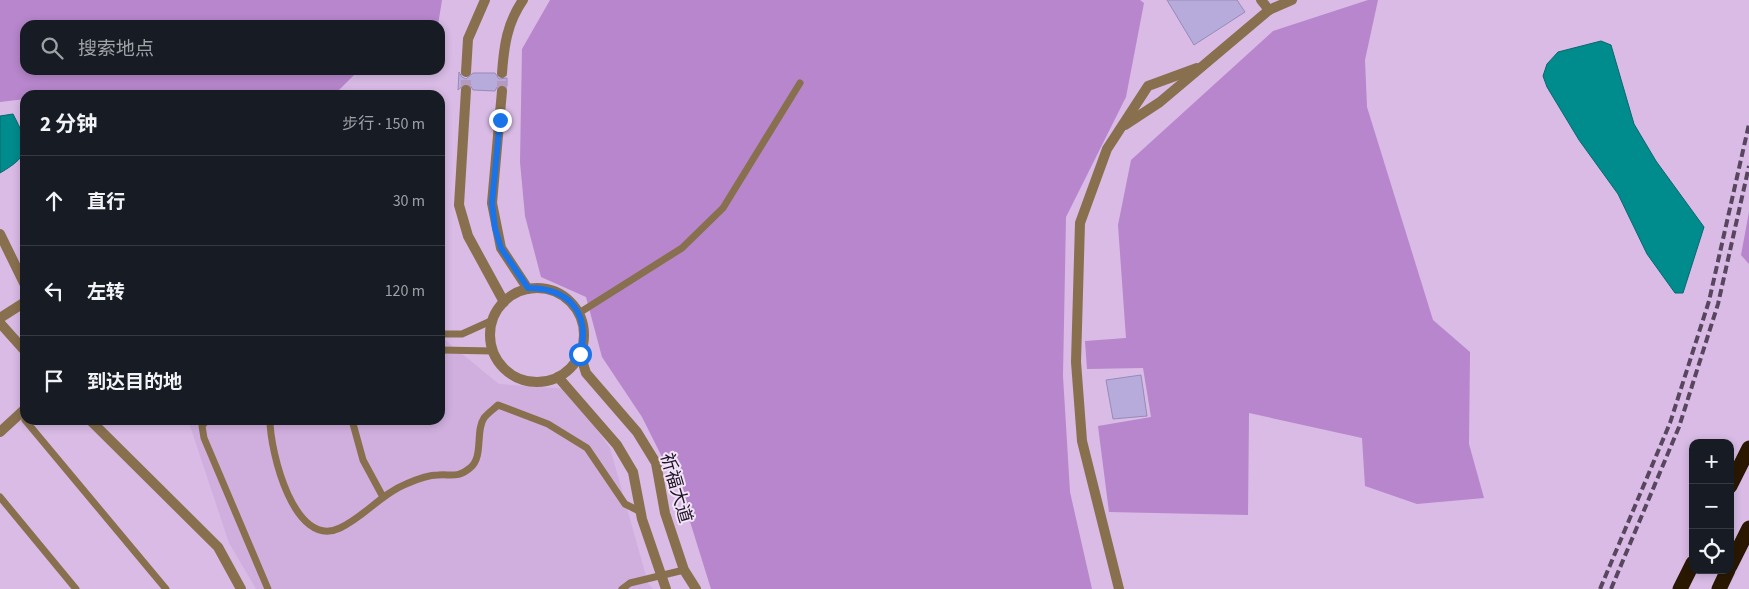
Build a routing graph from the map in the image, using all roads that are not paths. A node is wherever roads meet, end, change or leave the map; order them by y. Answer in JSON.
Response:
{"nodes":[{"id":1,"x":485,"y":0,"type":"edge"},
{"id":2,"x":523,"y":0,"type":"edge"},
{"id":3,"x":1261,"y":0,"type":"edge"},
{"id":4,"x":1292,"y":0,"type":"edge"},
{"id":5,"x":1270,"y":10,"type":"junction"},
{"id":6,"x":1197,"y":68,"type":"junction"},
{"id":7,"x":466,"y":72,"type":"tunnel mouth"},
{"id":8,"x":502,"y":73,"type":"tunnel mouth"},
{"id":9,"x":800,"y":83,"type":"dead end"},
{"id":10,"x":466,"y":90,"type":"tunnel mouth"},
{"id":11,"x":502,"y":91,"type":"tunnel mouth"},
{"id":12,"x":1122,"y":127,"type":"junction"},
{"id":13,"x":0,"y":234,"type":"edge"},
{"id":14,"x":20,"y":275,"type":"edge"},
{"id":15,"x":528,"y":288,"type":"junction"},
{"id":16,"x":504,"y":302,"type":"junction"},
{"id":17,"x":20,"y":305,"type":"edge"},
{"id":18,"x":579,"y":313,"type":"junction"},
{"id":19,"x":0,"y":318,"type":"edge"},
{"id":20,"x":493,"y":320,"type":"junction"},
{"id":21,"x":0,"y":323,"type":"edge"},
{"id":22,"x":445,"y":334,"type":"edge"},
{"id":23,"x":20,"y":345,"type":"edge"},
{"id":24,"x":445,"y":350,"type":"edge"},
{"id":25,"x":493,"y":352,"type":"junction"},
{"id":26,"x":580,"y":354,"type":"junction"},
{"id":27,"x":558,"y":377,"type":"junction"},
{"id":28,"x":20,"y":419,"type":"edge"},
{"id":29,"x":31,"y":425,"type":"edge"},
{"id":30,"x":95,"y":425,"type":"edge"},
{"id":31,"x":203,"y":425,"type":"edge"},
{"id":32,"x":270,"y":425,"type":"edge"},
{"id":33,"x":355,"y":425,"type":"edge"},
{"id":34,"x":0,"y":432,"type":"edge"},
{"id":35,"x":1749,"y":448,"type":"edge"},
{"id":36,"x":1731,"y":484,"type":"edge"},
{"id":37,"x":0,"y":497,"type":"edge"},
{"id":38,"x":383,"y":497,"type":"junction"},
{"id":39,"x":641,"y":512,"type":"junction"},
{"id":40,"x":1749,"y":528,"type":"edge"},
{"id":41,"x":1734,"y":558,"type":"edge"},
{"id":42,"x":684,"y":570,"type":"junction"},
{"id":43,"x":1689,"y":571,"type":"edge"},
{"id":44,"x":1726,"y":574,"type":"edge"},
{"id":45,"x":660,"y":576,"type":"junction"},
{"id":46,"x":76,"y":589,"type":"edge"},
{"id":47,"x":166,"y":589,"type":"edge"},
{"id":48,"x":241,"y":589,"type":"edge"},
{"id":49,"x":268,"y":589,"type":"edge"},
{"id":50,"x":622,"y":589,"type":"edge"},
{"id":51,"x":666,"y":589,"type":"edge"},
{"id":52,"x":696,"y":589,"type":"edge"},
{"id":53,"x":1119,"y":589,"type":"edge"},
{"id":54,"x":1680,"y":589,"type":"edge"},
{"id":55,"x":1719,"y":589,"type":"edge"}],
"edges":[{"from":1,"to":7,"type":"street"},
{"from":2,"to":8,"type":"street"},
{"from":3,"to":5,"type":"street"},
{"from":4,"to":5,"type":"street"},
{"from":5,"to":6,"type":"street"},
{"from":6,"to":12,"type":"street"},
{"from":6,"to":12,"type":"street"},
{"from":9,"to":18,"type":"lane"},
{"from":10,"to":16,"type":"street"},
{"from":11,"to":15,"type":"street"},
{"from":12,"to":53,"type":"street"},
{"from":13,"to":14,"type":"street"},
{"from":15,"to":16,"type":"street"},
{"from":15,"to":18,"type":"street"},
{"from":16,"to":20,"type":"street"},
{"from":17,"to":19,"type":"street"},
{"from":18,"to":26,"type":"street"},
{"from":20,"to":22,"type":"lane"},
{"from":20,"to":25,"type":"street"},
{"from":21,"to":23,"type":"street"},
{"from":24,"to":25,"type":"lane"},
{"from":25,"to":27,"type":"street"},
{"from":26,"to":27,"type":"street"},
{"from":26,"to":42,"type":"street","name":"祈福大道"},
{"from":27,"to":39,"type":"street"},
{"from":28,"to":34,"type":"street"},
{"from":29,"to":47,"type":"lane"},
{"from":30,"to":48,"type":"street"},
{"from":31,"to":49,"type":"lane"},
{"from":32,"to":38,"type":"lane"},
{"from":33,"to":38,"type":"lane"},
{"from":35,"to":36,"type":"highway"},
{"from":37,"to":46,"type":"lane"},
{"from":38,"to":39,"type":"lane"},
{"from":39,"to":45,"type":"street"},
{"from":40,"to":41,"type":"highway"},
{"from":42,"to":45,"type":"lane"},
{"from":42,"to":52,"type":"street","name":"祈福大道"},
{"from":43,"to":54,"type":"highway"},
{"from":44,"to":55,"type":"highway"},
{"from":45,"to":50,"type":"lane"},
{"from":45,"to":51,"type":"street"}]}
